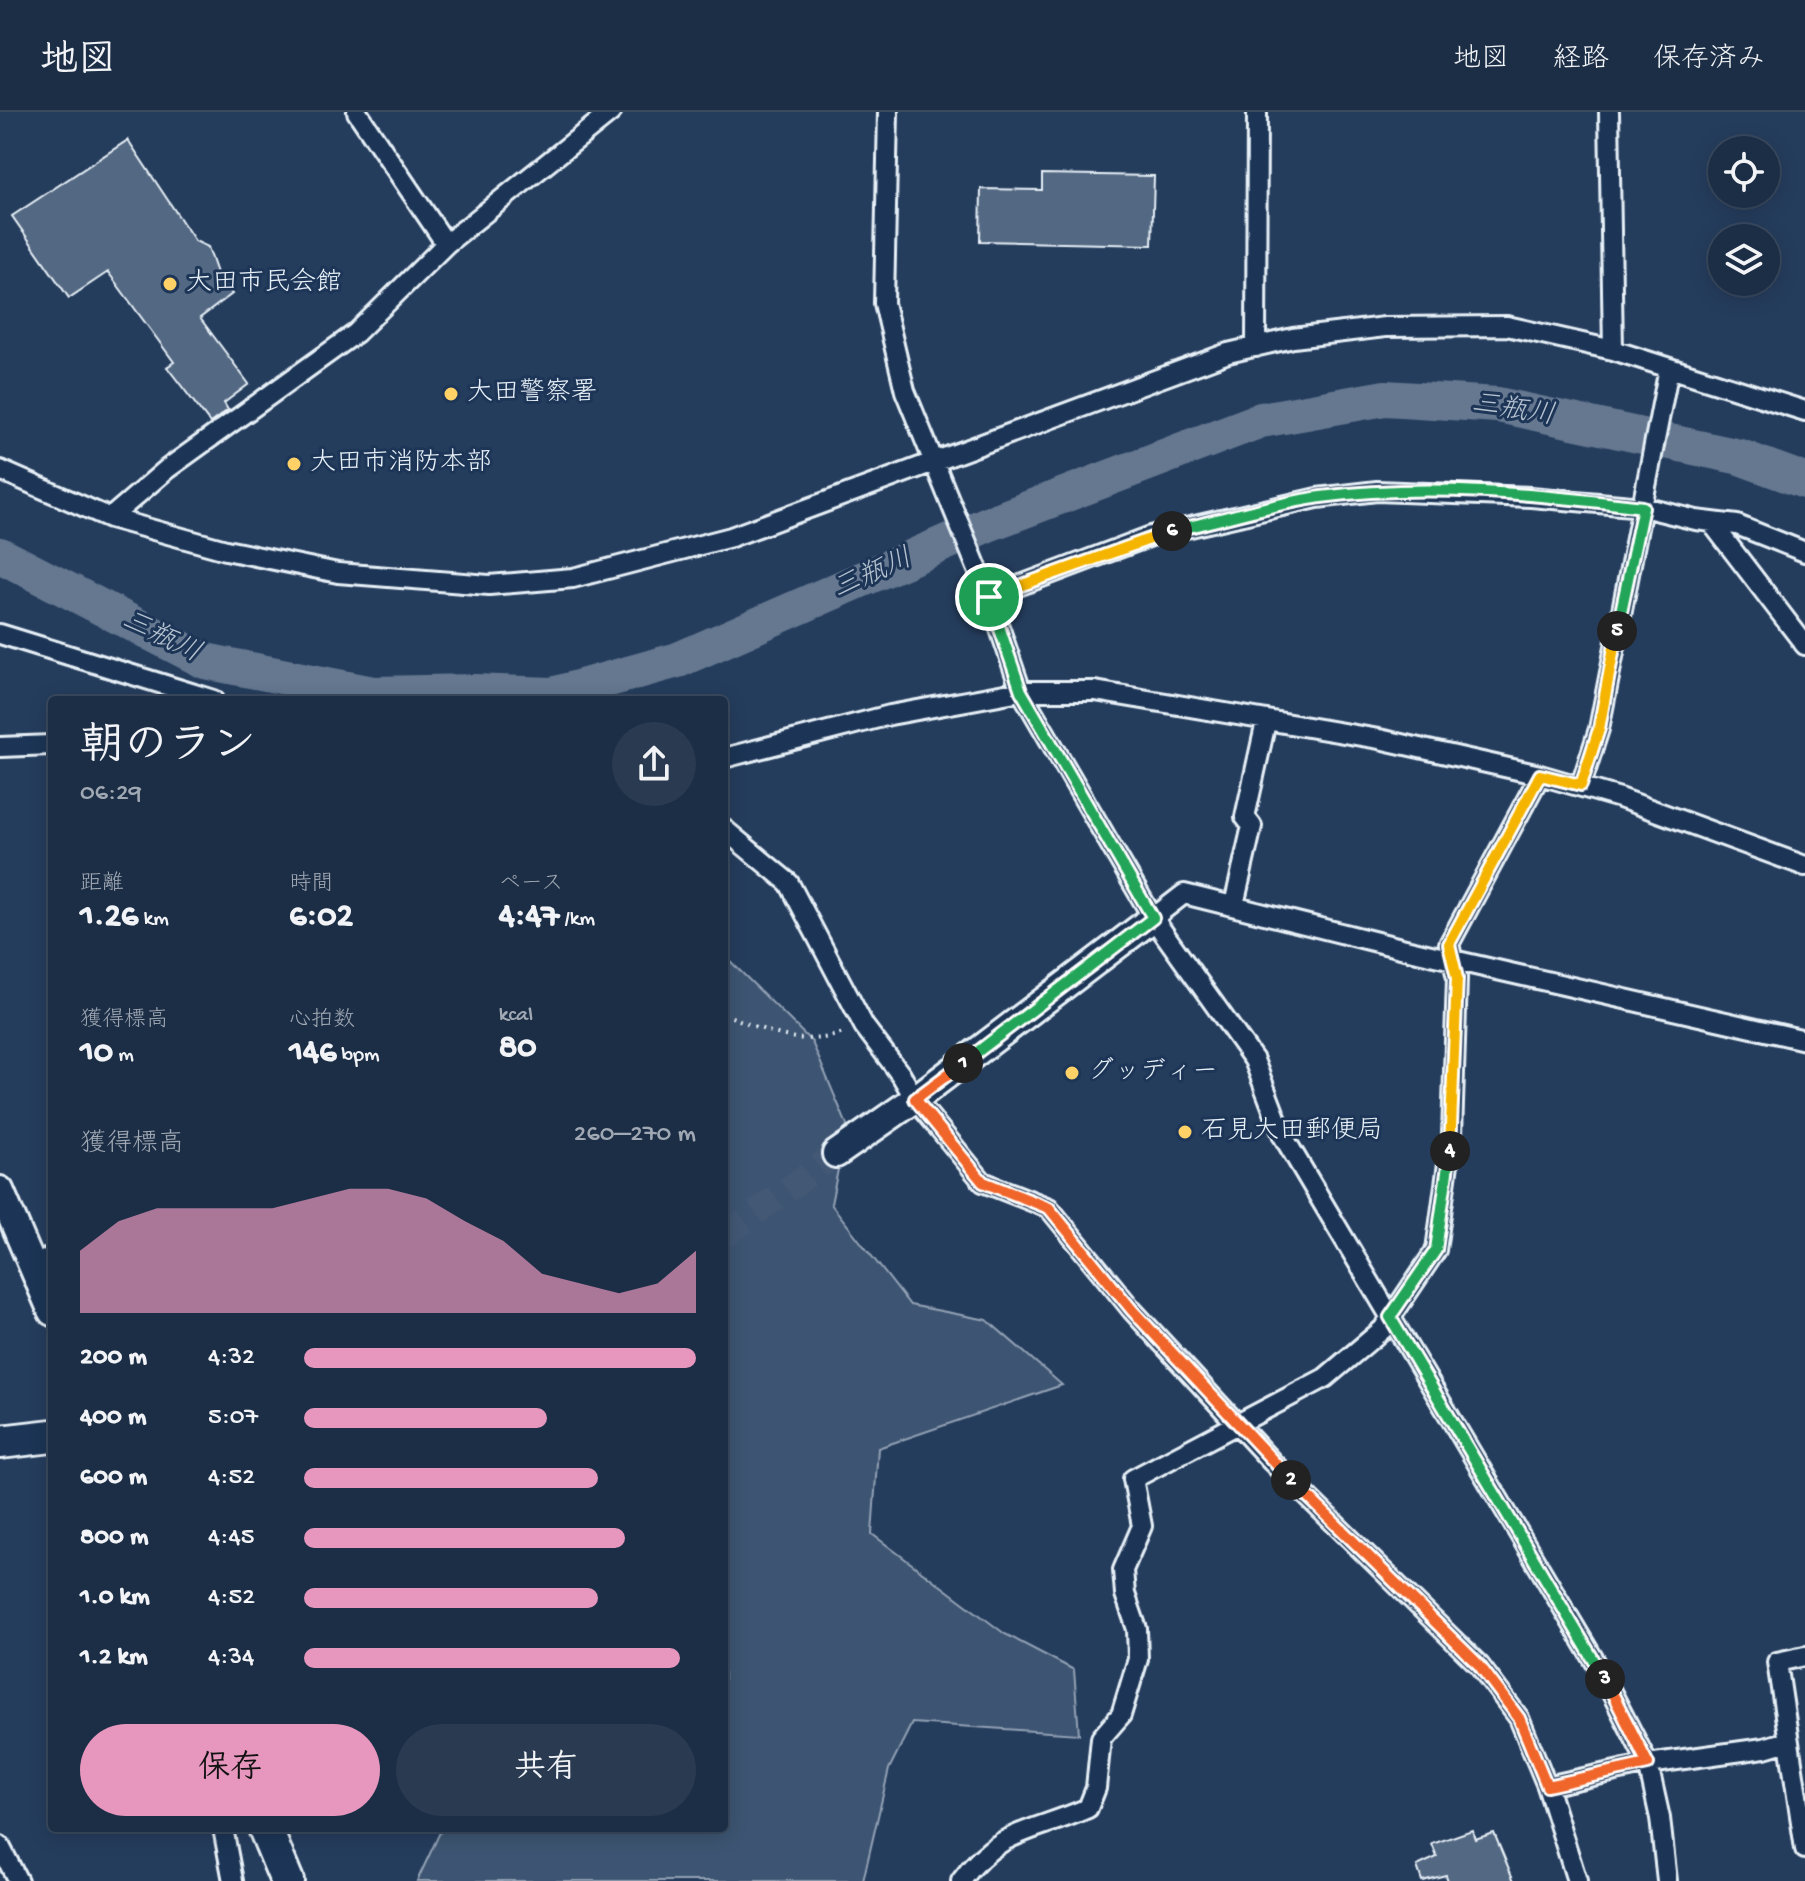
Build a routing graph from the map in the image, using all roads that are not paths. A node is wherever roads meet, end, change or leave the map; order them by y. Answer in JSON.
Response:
{"nodes":[{"id":1,"x":357,"y":112,"type":"edge"},
{"id":2,"x":611,"y":112,"type":"edge"},
{"id":3,"x":888,"y":112,"type":"edge"},
{"id":4,"x":1257,"y":112,"type":"edge"},
{"id":5,"x":1609,"y":112,"type":"edge"},
{"id":6,"x":446,"y":244,"type":"junction"},
{"id":7,"x":1256,"y":347,"type":"junction"},
{"id":8,"x":1613,"y":350,"type":"junction"},
{"id":9,"x":1668,"y":375,"type":"junction"},
{"id":10,"x":1805,"y":411,"type":"edge"},
{"id":11,"x":933,"y":461,"type":"junction"},
{"id":12,"x":0,"y":470,"type":"edge"},
{"id":13,"x":1643,"y":507,"type":"junction"},
{"id":14,"x":110,"y":518,"type":"junction"},
{"id":15,"x":1711,"y":522,"type":"junction"},
{"id":16,"x":1805,"y":552,"type":"edge"},
{"id":17,"x":989,"y":597,"type":"junction"},
{"id":18,"x":0,"y":634,"type":"edge"},
{"id":19,"x":1805,"y":645,"type":"edge"},
{"id":20,"x":1021,"y":691,"type":"junction"},
{"id":21,"x":201,"y":696,"type":"edge"},
{"id":22,"x":1266,"y":722,"type":"junction"},
{"id":23,"x":48,"y":745,"type":"edge"},
{"id":24,"x":0,"y":747,"type":"edge"},
{"id":25,"x":728,"y":757,"type":"edge"},
{"id":26,"x":1540,"y":775,"type":"junction"},
{"id":27,"x":1581,"y":785,"type":"junction"},
{"id":28,"x":728,"y":832,"type":"edge"},
{"id":29,"x":1805,"y":866,"type":"edge"},
{"id":30,"x":1234,"y":905,"type":"junction"},
{"id":31,"x":1153,"y":918,"type":"junction"},
{"id":32,"x":1454,"y":960,"type":"junction"},
{"id":33,"x":1805,"y":1040,"type":"edge"},
{"id":34,"x":915,"y":1099,"type":"junction"},
{"id":35,"x":836,"y":1154,"type":"tunnel mouth"},
{"id":36,"x":0,"y":1190,"type":"edge"},
{"id":37,"x":42,"y":1262,"type":"edge"},
{"id":38,"x":48,"y":1292,"type":"edge"},
{"id":39,"x":1390,"y":1317,"type":"junction"},
{"id":40,"x":1240,"y":1425,"type":"junction"},
{"id":41,"x":48,"y":1436,"type":"edge"},
{"id":42,"x":0,"y":1442,"type":"edge"},
{"id":43,"x":1805,"y":1656,"type":"edge"},
{"id":44,"x":1788,"y":1741,"type":"junction"},
{"id":45,"x":1648,"y":1764,"type":"junction"},
{"id":46,"x":1547,"y":1786,"type":"junction"},
{"id":47,"x":224,"y":1832,"type":"edge"},
{"id":48,"x":267,"y":1832,"type":"edge"},
{"id":49,"x":0,"y":1846,"type":"edge"},
{"id":50,"x":1805,"y":1849,"type":"edge"},
{"id":51,"x":18,"y":1881,"type":"edge"},
{"id":52,"x":233,"y":1881,"type":"edge"},
{"id":53,"x":287,"y":1881,"type":"edge"},
{"id":54,"x":961,"y":1881,"type":"edge"},
{"id":55,"x":1577,"y":1881,"type":"edge"},
{"id":56,"x":1667,"y":1881,"type":"edge"}],
"edges":[{"from":1,"to":6,"type":"street"},
{"from":2,"to":6,"type":"street"},
{"from":3,"to":11,"type":"street"},
{"from":4,"to":7,"type":"street"},
{"from":5,"to":8,"type":"street"},
{"from":6,"to":14,"type":"street"},
{"from":7,"to":8,"type":"street"},
{"from":7,"to":11,"type":"street"},
{"from":8,"to":9,"type":"street"},
{"from":9,"to":10,"type":"street"},
{"from":9,"to":13,"type":"street"},
{"from":11,"to":14,"type":"street"},
{"from":11,"to":17,"type":"street"},
{"from":12,"to":14,"type":"street"},
{"from":13,"to":15,"type":"street"},
{"from":13,"to":17,"type":"street"},
{"from":13,"to":27,"type":"street"},
{"from":15,"to":16,"type":"street"},
{"from":15,"to":19,"type":"street"},
{"from":17,"to":20,"type":"street"},
{"from":18,"to":21,"type":"street"},
{"from":20,"to":22,"type":"street"},
{"from":20,"to":25,"type":"street"},
{"from":20,"to":31,"type":"street"},
{"from":22,"to":26,"type":"street"},
{"from":22,"to":30,"type":"street"},
{"from":23,"to":24,"type":"street"},
{"from":26,"to":27,"type":"street"},
{"from":26,"to":32,"type":"street"},
{"from":27,"to":29,"type":"street"},
{"from":28,"to":34,"type":"street"},
{"from":30,"to":31,"type":"street"},
{"from":30,"to":32,"type":"street"},
{"from":31,"to":34,"type":"street"},
{"from":31,"to":39,"type":"street"},
{"from":32,"to":33,"type":"street"},
{"from":32,"to":39,"type":"street"},
{"from":34,"to":35,"type":"street"},
{"from":34,"to":40,"type":"street"},
{"from":36,"to":37,"type":"street"},
{"from":37,"to":38,"type":"street"},
{"from":39,"to":40,"type":"street"},
{"from":39,"to":45,"type":"street"},
{"from":40,"to":46,"type":"street"},
{"from":40,"to":54,"type":"street"},
{"from":41,"to":42,"type":"highway"},
{"from":43,"to":44,"type":"street"},
{"from":44,"to":45,"type":"street"},
{"from":44,"to":50,"type":"street"},
{"from":45,"to":46,"type":"street"},
{"from":45,"to":56,"type":"street"},
{"from":46,"to":55,"type":"street"},
{"from":47,"to":52,"type":"street"},
{"from":48,"to":53,"type":"highway"},
{"from":49,"to":51,"type":"street"}]}
